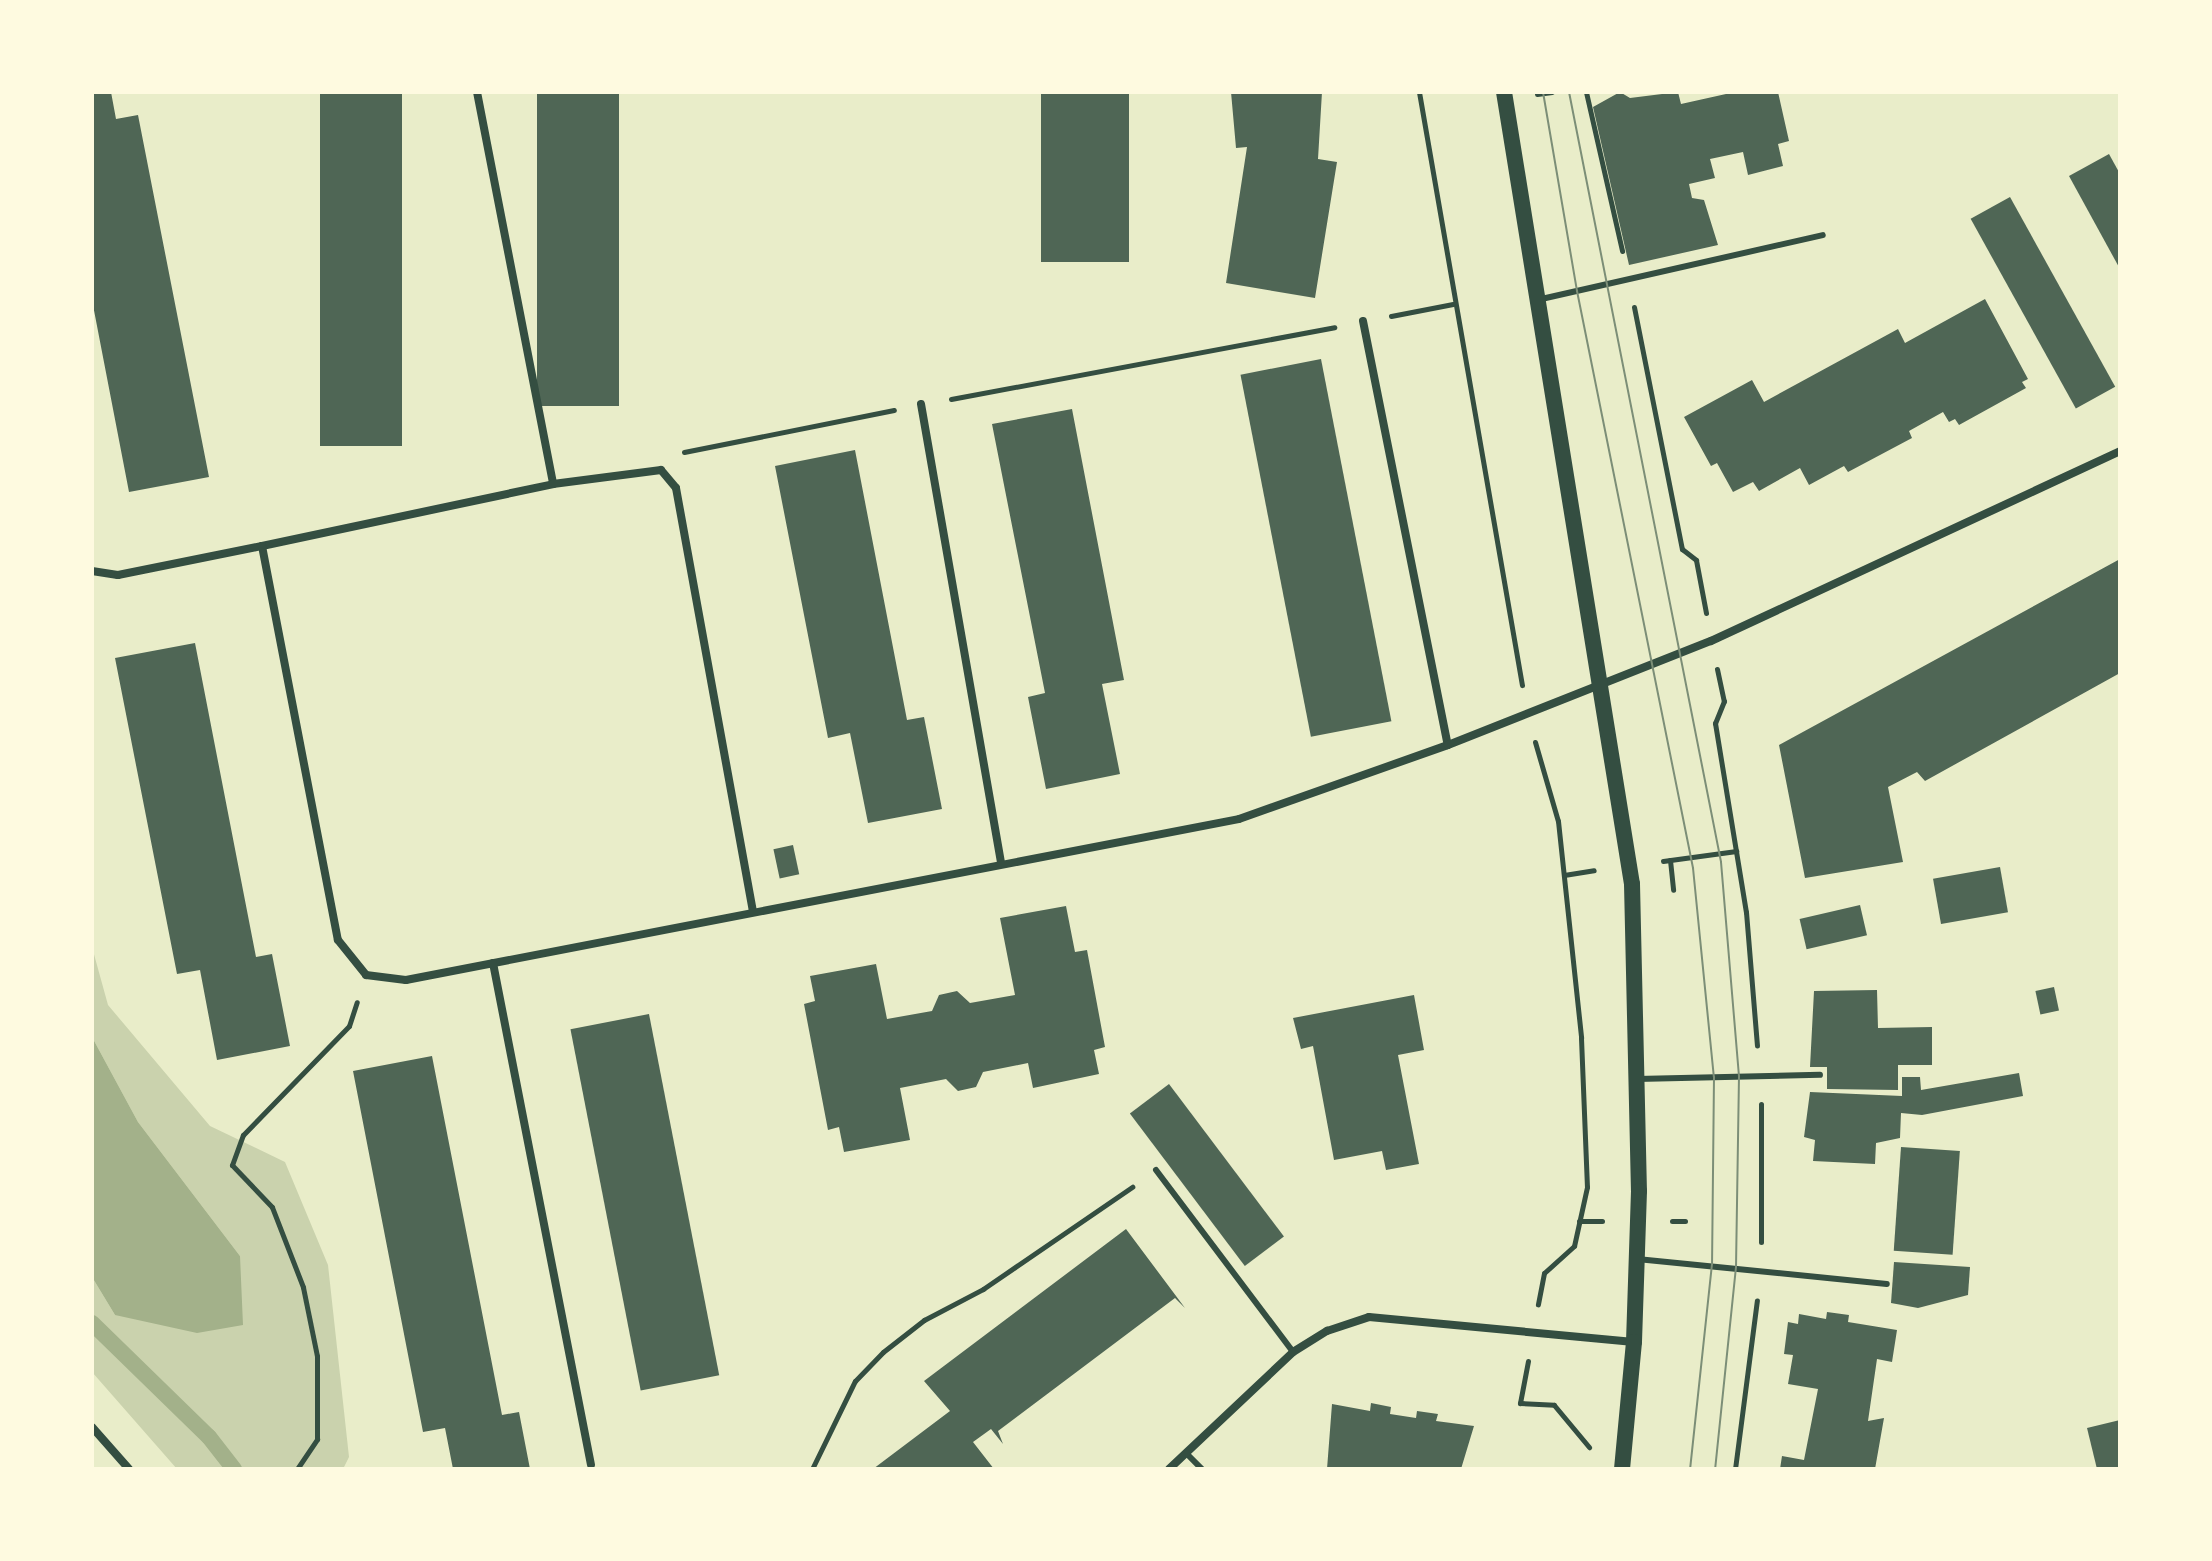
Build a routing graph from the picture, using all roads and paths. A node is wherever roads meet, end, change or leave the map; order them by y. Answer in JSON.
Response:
{"nodes":[{"id":1,"x":477,"y":92,"type":"edge"},
{"id":2,"x":1504,"y":92,"type":"edge"},
{"id":3,"x":1586,"y":92,"type":"edge"},
{"id":4,"x":1823,"y":235,"type":"dead end"},
{"id":5,"x":1628,"y":279,"type":"junction"},
{"id":6,"x":1534,"y":301,"type":"junction"},
{"id":7,"x":1453,"y":304,"type":"dead end"},
{"id":8,"x":1363,"y":321,"type":"junction"},
{"id":9,"x":921,"y":404,"type":"junction"},
{"id":10,"x":2120,"y":451,"type":"edge"},
{"id":11,"x":661,"y":470,"type":"junction"},
{"id":12,"x":553,"y":484,"type":"junction"},
{"id":13,"x":262,"y":546,"type":"junction"},
{"id":14,"x":92,"y":571,"type":"edge"},
{"id":15,"x":1711,"y":641,"type":"junction"},
{"id":16,"x":1597,"y":683,"type":"junction"},
{"id":17,"x":1448,"y":745,"type":"junction"},
{"id":18,"x":1670,"y":860,"type":"dead end"},
{"id":19,"x":1001,"y":862,"type":"junction"},
{"id":20,"x":1673,"y":890,"type":"dead end"},
{"id":21,"x":753,"y":912,"type":"junction"},
{"id":22,"x":493,"y":963,"type":"junction"},
{"id":23,"x":366,"y":975,"type":"junction"},
{"id":24,"x":1760,"y":1075,"type":"junction"},
{"id":25,"x":1820,"y":1075,"type":"dead end"},
{"id":26,"x":1637,"y":1079,"type":"junction"},
{"id":27,"x":1156,"y":1170,"type":"joint"},
{"id":28,"x":1637,"y":1259,"type":"junction"},
{"id":29,"x":1760,"y":1269,"type":"junction"},
{"id":30,"x":1887,"y":1284,"type":"dead end"},
{"id":31,"x":1533,"y":1331,"type":"junction"},
{"id":32,"x":1634,"y":1342,"type":"junction"},
{"id":33,"x":1293,"y":1352,"type":"junction"},
{"id":34,"x":92,"y":1427,"type":"edge"},
{"id":35,"x":1186,"y":1453,"type":"junction"},
{"id":36,"x":1598,"y":1457,"type":"dead end"},
{"id":37,"x":591,"y":1465,"type":"dead end"},
{"id":38,"x":129,"y":1469,"type":"edge"},
{"id":39,"x":297,"y":1469,"type":"edge"},
{"id":40,"x":812,"y":1469,"type":"edge"},
{"id":41,"x":1169,"y":1469,"type":"edge"},
{"id":42,"x":1202,"y":1469,"type":"edge"},
{"id":43,"x":1622,"y":1469,"type":"edge"},
{"id":44,"x":1735,"y":1469,"type":"edge"}],
"edges":[{"from":1,"to":12,"type":"street"},
{"from":2,"to":6,"type":"main road"},
{"from":3,"to":5,"type":"path"},
{"from":4,"to":5,"type":"lane"},
{"from":5,"to":6,"type":"lane"},
{"from":5,"to":15,"type":"path"},
{"from":6,"to":16,"type":"main road"},
{"from":7,"to":8,"type":"path"},
{"from":8,"to":9,"type":"path"},
{"from":8,"to":17,"type":"street"},
{"from":9,"to":11,"type":"path"},
{"from":9,"to":19,"type":"street"},
{"from":10,"to":15,"type":"street"},
{"from":11,"to":12,"type":"street"},
{"from":11,"to":21,"type":"street"},
{"from":12,"to":13,"type":"street"},
{"from":13,"to":14,"type":"street"},
{"from":13,"to":23,"type":"street"},
{"from":15,"to":16,"type":"street"},
{"from":15,"to":24,"type":"path"},
{"from":16,"to":17,"type":"street"},
{"from":16,"to":26,"type":"main road"},
{"from":17,"to":19,"type":"street"},
{"from":18,"to":20,"type":"path"},
{"from":19,"to":21,"type":"street"},
{"from":21,"to":22,"type":"street"},
{"from":22,"to":23,"type":"street"},
{"from":22,"to":37,"type":"street"},
{"from":23,"to":39,"type":"path"},
{"from":24,"to":25,"type":"lane"},
{"from":24,"to":26,"type":"lane"},
{"from":24,"to":29,"type":"path"},
{"from":26,"to":28,"type":"main road"},
{"from":27,"to":33,"type":"lane"},
{"from":27,"to":40,"type":"path"},
{"from":28,"to":29,"type":"lane"},
{"from":28,"to":32,"type":"main road"},
{"from":29,"to":30,"type":"lane"},
{"from":29,"to":44,"type":"path"},
{"from":31,"to":32,"type":"street"},
{"from":31,"to":33,"type":"street"},
{"from":31,"to":36,"type":"path"},
{"from":32,"to":43,"type":"main road"},
{"from":33,"to":35,"type":"street"},
{"from":34,"to":38,"type":"street"},
{"from":35,"to":41,"type":"street"},
{"from":35,"to":42,"type":"lane"}]}
